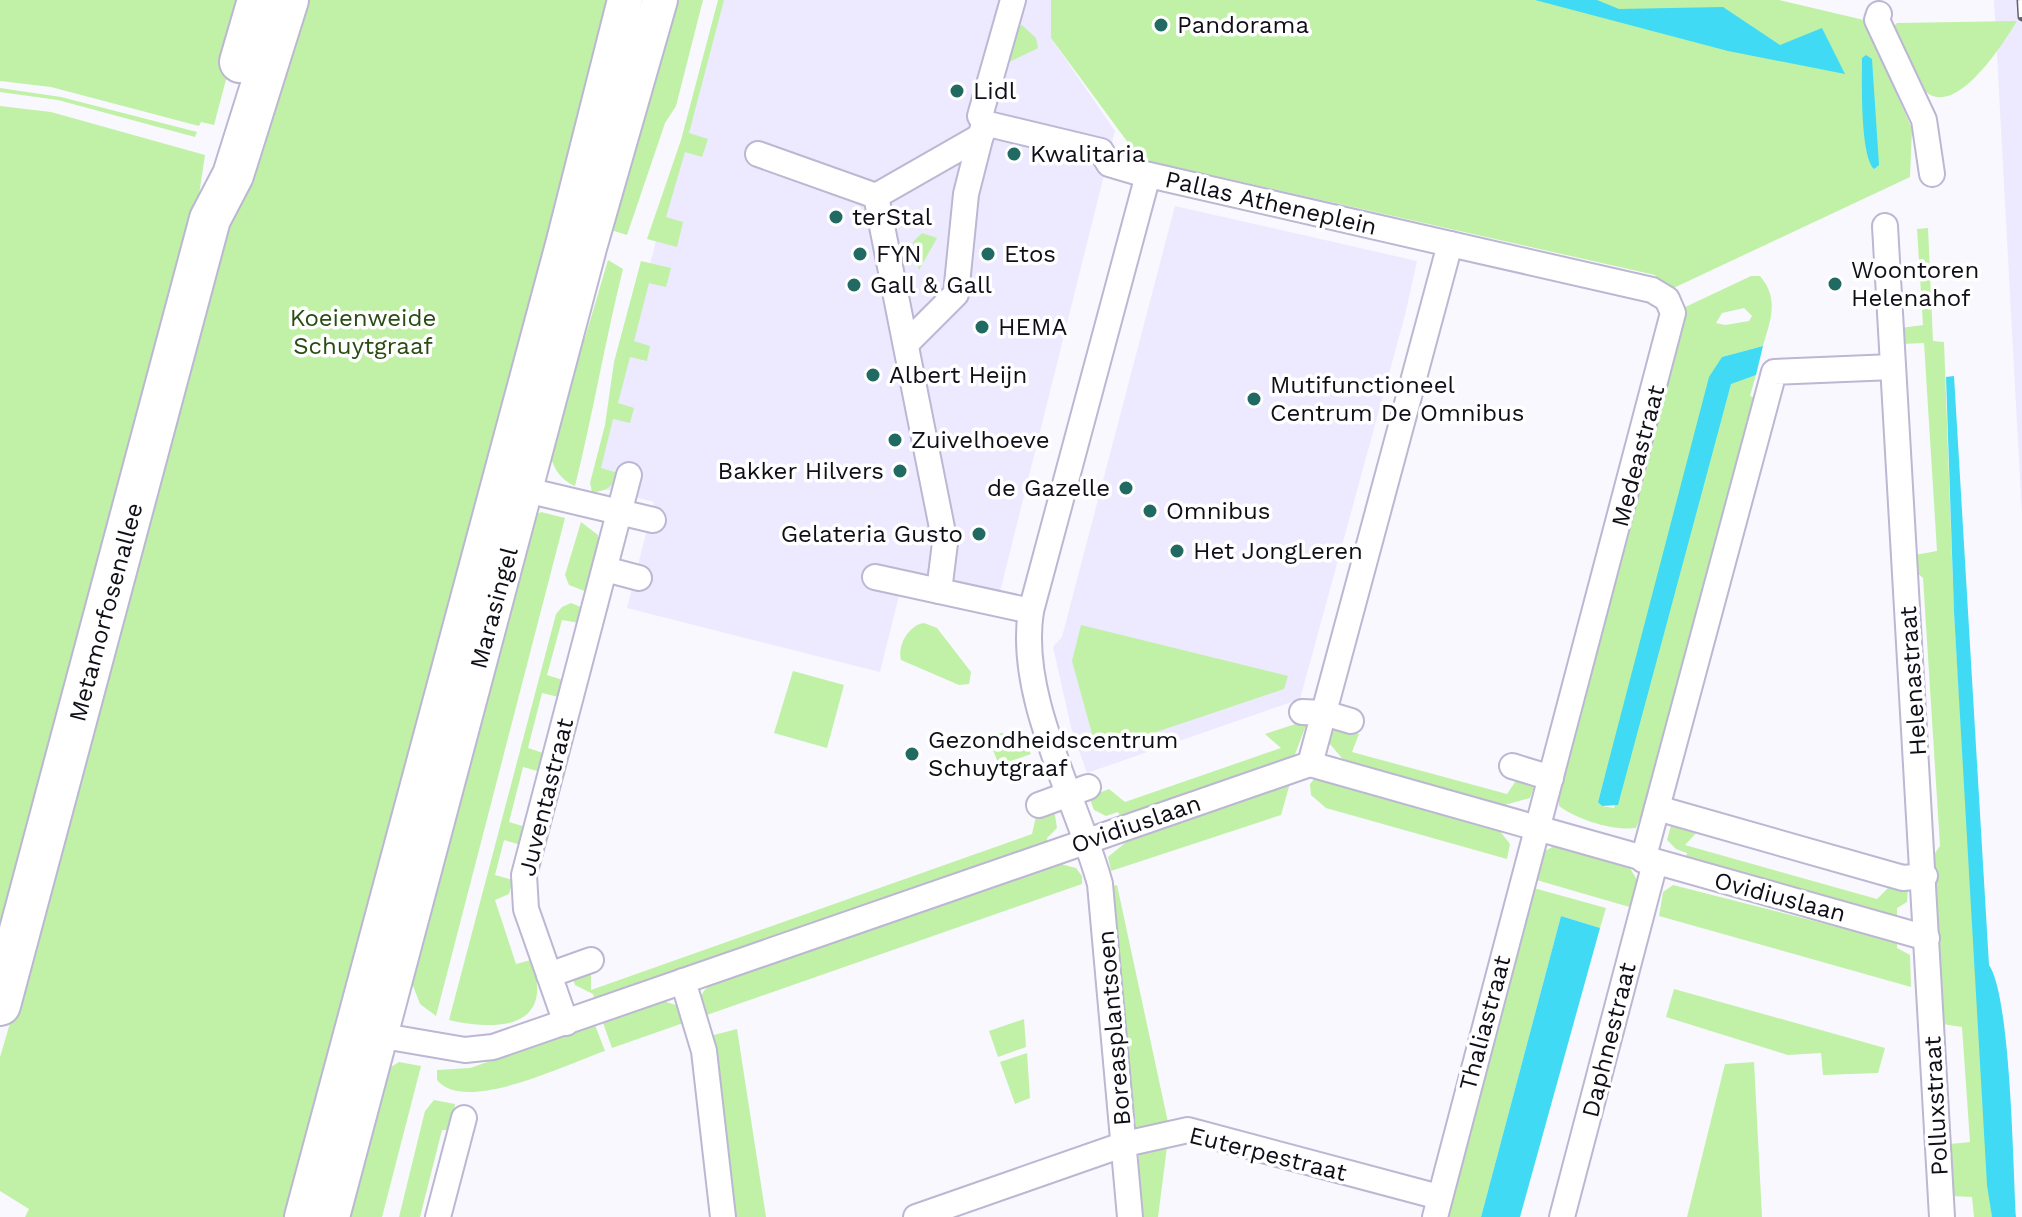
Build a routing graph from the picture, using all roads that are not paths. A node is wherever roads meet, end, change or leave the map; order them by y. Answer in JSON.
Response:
{"nodes":[{"id":1,"x":258,"y":0,"type":"edge"},
{"id":2,"x":288,"y":0,"type":"edge"},
{"id":3,"x":625,"y":0,"type":"edge"},
{"id":4,"x":660,"y":0,"type":"edge"},
{"id":5,"x":1013,"y":0,"type":"edge"},
{"id":6,"x":1879,"y":14,"type":"dead end"},
{"id":7,"x":983,"y":130,"type":"junction"},
{"id":8,"x":758,"y":154,"type":"dead end"},
{"id":9,"x":1932,"y":174,"type":"dead end"},
{"id":10,"x":1148,"y":175,"type":"junction"},
{"id":11,"x":876,"y":196,"type":"junction"},
{"id":12,"x":210,"y":219,"type":"junction"},
{"id":13,"x":1885,"y":226,"type":"dead end"},
{"id":14,"x":1450,"y":244,"type":"junction"},
{"id":15,"x":908,"y":342,"type":"junction"},
{"id":16,"x":1893,"y":367,"type":"junction"},
{"id":17,"x":629,"y":475,"type":"dead end"},
{"id":18,"x":512,"y":487,"type":"junction"},
{"id":19,"x":620,"y":512,"type":"junction"},
{"id":20,"x":653,"y":520,"type":"dead end"},
{"id":21,"x":605,"y":569,"type":"junction"},
{"id":22,"x":875,"y":577,"type":"dead end"},
{"id":23,"x":639,"y":578,"type":"dead end"},
{"id":24,"x":939,"y":591,"type":"junction"},
{"id":25,"x":1031,"y":611,"type":"junction"},
{"id":26,"x":1313,"y":712,"type":"junction"},
{"id":27,"x":1351,"y":721,"type":"dead end"},
{"id":28,"x":1310,"y":764,"type":"junction"},
{"id":29,"x":1512,"y":766,"type":"dead end"},
{"id":30,"x":1551,"y":778,"type":"junction"},
{"id":31,"x":1080,"y":790,"type":"junction"},
{"id":32,"x":1039,"y":805,"type":"dead end"},
{"id":33,"x":1657,"y":808,"type":"junction"},
{"id":34,"x":1537,"y":830,"type":"junction"},
{"id":35,"x":1088,"y":840,"type":"junction"},
{"id":36,"x":1649,"y":861,"type":"junction"},
{"id":37,"x":1925,"y":876,"type":"junction"},
{"id":38,"x":1927,"y":938,"type":"junction"},
{"id":39,"x":591,"y":960,"type":"dead end"},
{"id":40,"x":549,"y":975,"type":"junction"},
{"id":41,"x":683,"y":981,"type":"junction"},
{"id":42,"x":1929,"y":995,"type":"joint"},
{"id":43,"x":0,"y":1005,"type":"edge"},
{"id":44,"x":566,"y":1023,"type":"junction"},
{"id":45,"x":366,"y":1033,"type":"junction"},
{"id":46,"x":464,"y":1118,"type":"dead end"},
{"id":47,"x":1125,"y":1144,"type":"junction"},
{"id":48,"x":1437,"y":1207,"type":"edge"},
{"id":49,"x":302,"y":1217,"type":"edge"},
{"id":50,"x":332,"y":1217,"type":"edge"},
{"id":51,"x":438,"y":1217,"type":"edge"},
{"id":52,"x":723,"y":1217,"type":"edge"},
{"id":53,"x":916,"y":1217,"type":"edge"},
{"id":54,"x":1130,"y":1217,"type":"edge"},
{"id":55,"x":1562,"y":1217,"type":"edge"},
{"id":56,"x":1942,"y":1217,"type":"edge"}],
"edges":[{"from":1,"to":12,"type":"main road","name":"Metamorfosenallee"},
{"from":2,"to":12,"type":"main road","name":"Metamorfosenallee"},
{"from":3,"to":18,"type":"street","name":"Marasingel"},
{"from":4,"to":18,"type":"street","name":"Marasingel"},
{"from":5,"to":7,"type":"street"},
{"from":6,"to":9,"type":"street"},
{"from":7,"to":10,"type":"street"},
{"from":7,"to":11,"type":"street"},
{"from":7,"to":15,"type":"street"},
{"from":8,"to":11,"type":"street"},
{"from":10,"to":14,"type":"street","name":"Pallas Atheneplein"},
{"from":10,"to":25,"type":"street","name":"Pallas Atheneplein"},
{"from":11,"to":15,"type":"street"},
{"from":12,"to":43,"type":"main road","name":"Metamorfosenallee"},
{"from":13,"to":16,"type":"street","name":"Helenastraat"},
{"from":14,"to":26,"type":"street"},
{"from":14,"to":30,"type":"street","name":"Medeastraat"},
{"from":15,"to":24,"type":"street"},
{"from":16,"to":33,"type":"street"},
{"from":16,"to":37,"type":"street","name":"Helenastraat"},
{"from":17,"to":19,"type":"street","name":"Juventastraat"},
{"from":18,"to":19,"type":"street"},
{"from":18,"to":45,"type":"street","name":"Marasingel"},
{"from":19,"to":20,"type":"street"},
{"from":19,"to":21,"type":"street","name":"Juventastraat"},
{"from":21,"to":23,"type":"street"},
{"from":21,"to":40,"type":"street","name":"Juventastraat"},
{"from":22,"to":24,"type":"street"},
{"from":24,"to":25,"type":"street"},
{"from":25,"to":31,"type":"street","name":"Pallas Atheneplein"},
{"from":26,"to":27,"type":"street"},
{"from":26,"to":28,"type":"street"},
{"from":28,"to":34,"type":"street","name":"Ovidiuslaan"},
{"from":28,"to":35,"type":"street","name":"Ovidiuslaan"},
{"from":29,"to":30,"type":"street"},
{"from":30,"to":34,"type":"street","name":"Medeastraat"},
{"from":31,"to":32,"type":"street","name":"Ovidiuslaan"},
{"from":31,"to":35,"type":"street","name":"Pallas Atheneplein"},
{"from":33,"to":36,"type":"street"},
{"from":33,"to":37,"type":"street"},
{"from":34,"to":36,"type":"street","name":"Ovidiuslaan"},
{"from":34,"to":48,"type":"street","name":"Thaliastraat"},
{"from":35,"to":41,"type":"street","name":"Ovidiuslaan"},
{"from":35,"to":47,"type":"street","name":"Boreasplantsoen"},
{"from":36,"to":38,"type":"street","name":"Ovidiuslaan"},
{"from":36,"to":55,"type":"street","name":"Daphnestraat"},
{"from":37,"to":38,"type":"street","name":"Helenastraat"},
{"from":38,"to":42,"type":"street","name":"Helenastraat"},
{"from":39,"to":40,"type":"street"},
{"from":40,"to":44,"type":"street","name":"Juventastraat"},
{"from":41,"to":44,"type":"street","name":"Ovidiuslaan"},
{"from":41,"to":52,"type":"street"},
{"from":42,"to":56,"type":"street","name":"Polluxstraat"},
{"from":44,"to":45,"type":"street","name":"Ovidiuslaan"},
{"from":45,"to":49,"type":"street","name":"Marasingel"},
{"from":45,"to":50,"type":"street","name":"Marasingel"},
{"from":46,"to":51,"type":"street"},
{"from":47,"to":48,"type":"street","name":"Euterpestraat"},
{"from":47,"to":53,"type":"street","name":"Euterpestraat"},
{"from":47,"to":54,"type":"street","name":"Boreasplantsoen"}]}
